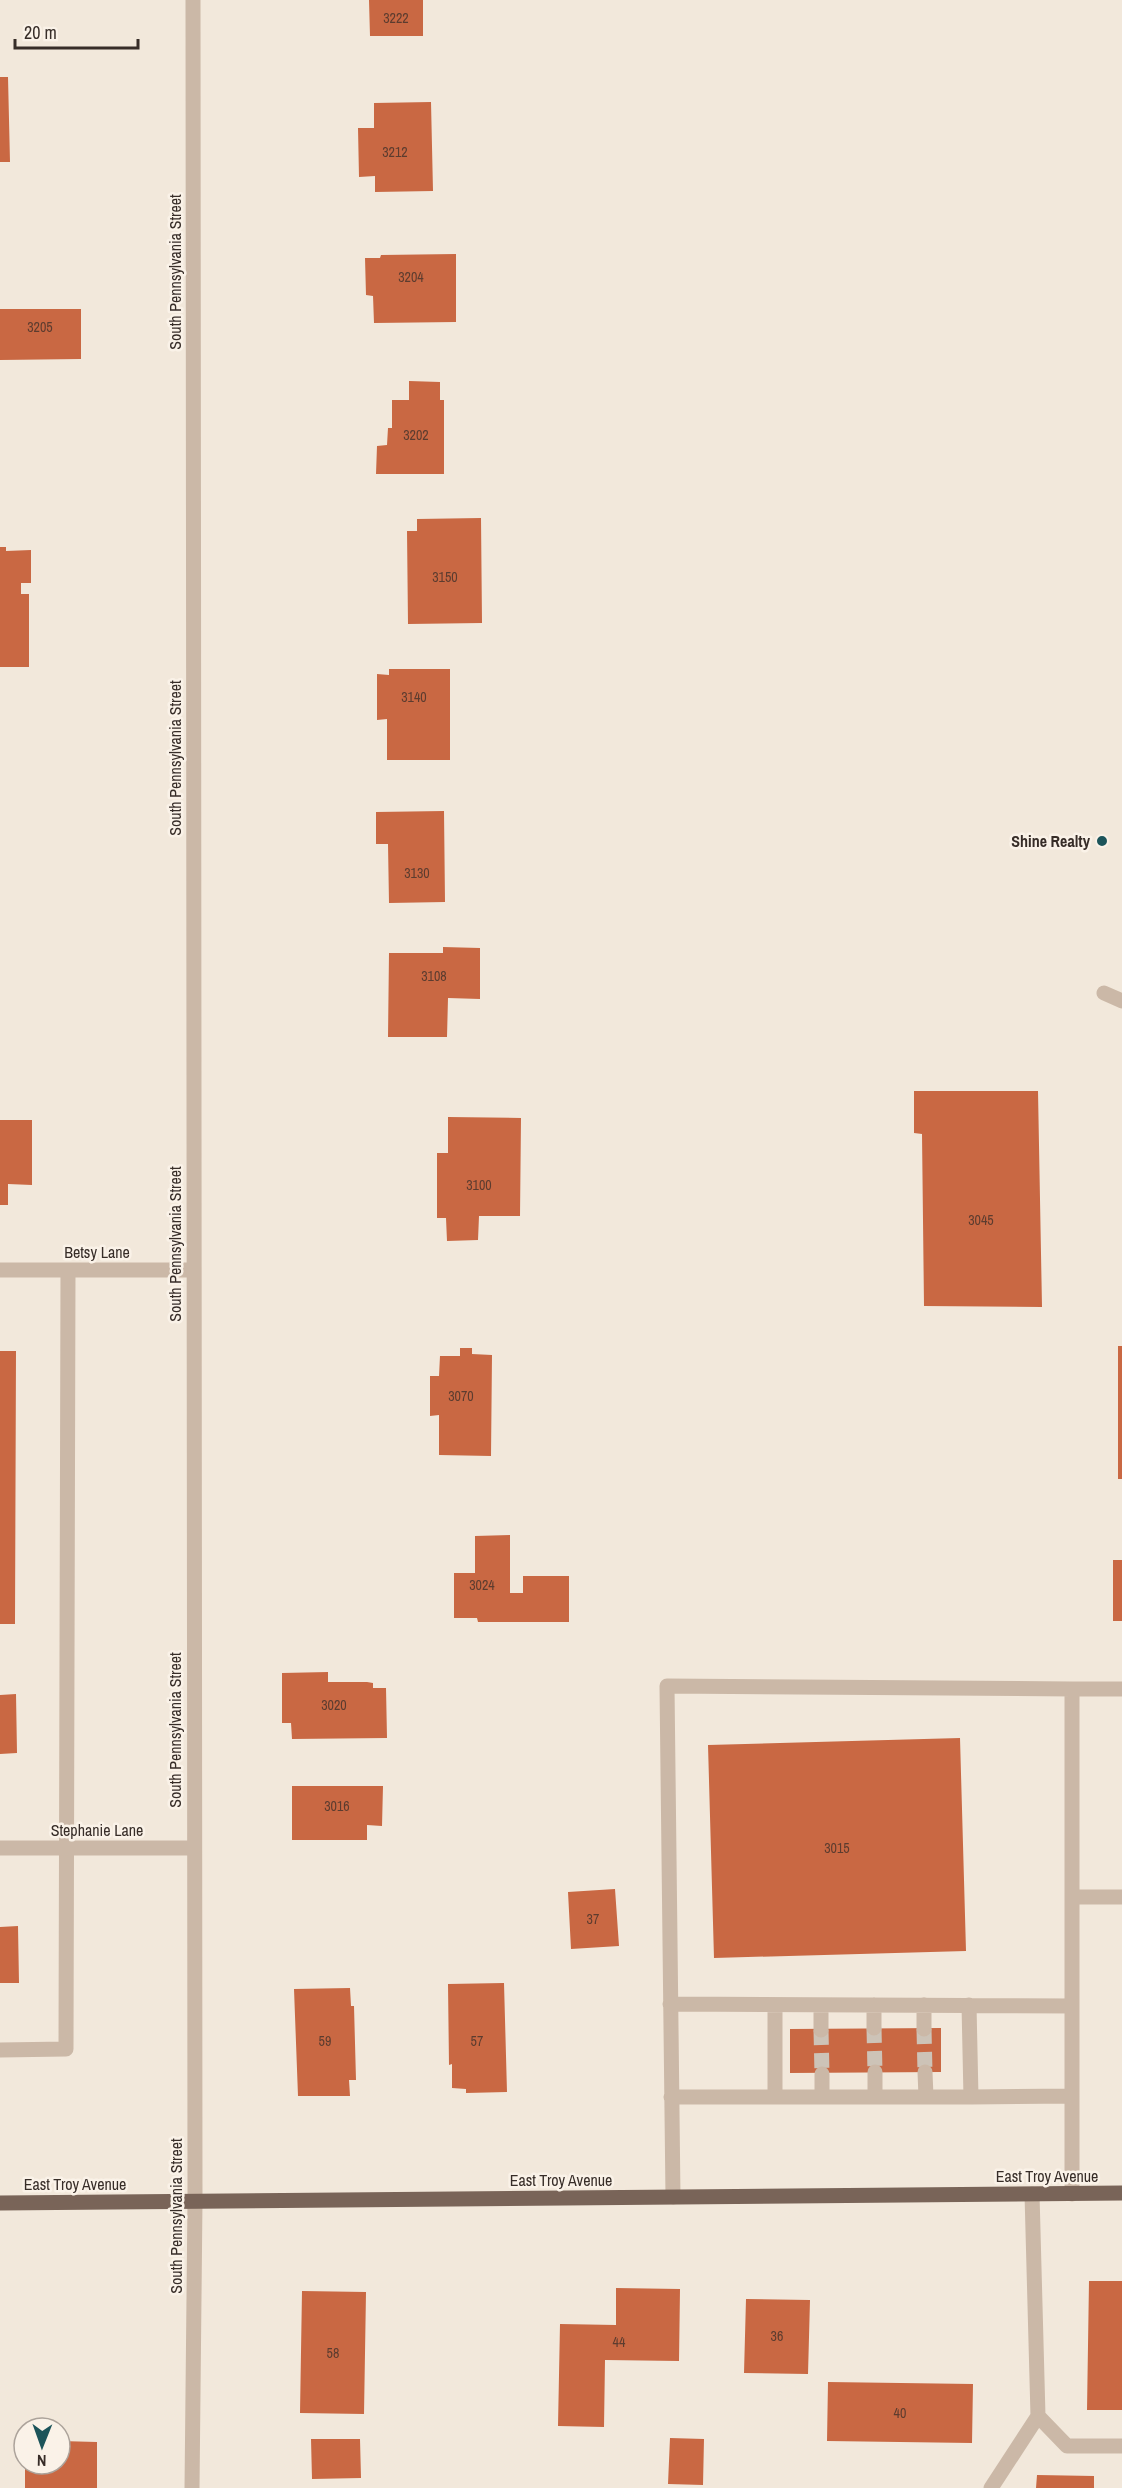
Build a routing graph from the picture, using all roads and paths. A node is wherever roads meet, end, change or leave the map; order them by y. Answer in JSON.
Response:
{"nodes":[{"id":1,"x":193,"y":0,"type":"edge"},
{"id":2,"x":1104,"y":993,"type":"dead end"},
{"id":3,"x":1122,"y":1001,"type":"edge"},
{"id":4,"x":0,"y":1270,"type":"edge"},
{"id":5,"x":68,"y":1270,"type":"junction"},
{"id":6,"x":193,"y":1270,"type":"junction"},
{"id":7,"x":1072,"y":1689,"type":"junction"},
{"id":8,"x":1122,"y":1689,"type":"edge"},
{"id":9,"x":0,"y":1848,"type":"edge"},
{"id":10,"x":66,"y":1848,"type":"junction"},
{"id":11,"x":193,"y":1848,"type":"junction"},
{"id":12,"x":1072,"y":1897,"type":"junction"},
{"id":13,"x":1122,"y":1897,"type":"edge"},
{"id":14,"x":670,"y":2004,"type":"junction"},
{"id":15,"x":775,"y":2005,"type":"junction"},
{"id":16,"x":821,"y":2005,"type":"junction"},
{"id":17,"x":874,"y":2005,"type":"junction"},
{"id":18,"x":924,"y":2005,"type":"junction"},
{"id":19,"x":969,"y":2006,"type":"junction"},
{"id":20,"x":1072,"y":2006,"type":"junction"},
{"id":21,"x":874,"y":2028,"type":"tunnel mouth"},
{"id":22,"x":924,"y":2029,"type":"tunnel mouth"},
{"id":23,"x":821,"y":2030,"type":"tunnel mouth"},
{"id":24,"x":0,"y":2050,"type":"edge"},
{"id":25,"x":875,"y":2072,"type":"tunnel mouth"},
{"id":26,"x":925,"y":2072,"type":"tunnel mouth"},
{"id":27,"x":822,"y":2074,"type":"tunnel mouth"},
{"id":28,"x":822,"y":2096,"type":"junction"},
{"id":29,"x":875,"y":2096,"type":"junction"},
{"id":30,"x":1072,"y":2096,"type":"junction"},
{"id":31,"x":671,"y":2097,"type":"junction"},
{"id":32,"x":775,"y":2097,"type":"junction"},
{"id":33,"x":926,"y":2097,"type":"junction"},
{"id":34,"x":971,"y":2097,"type":"junction"},
{"id":35,"x":1122,"y":2193,"type":"edge"},
{"id":36,"x":1032,"y":2194,"type":"junction"},
{"id":37,"x":1072,"y":2194,"type":"junction"},
{"id":38,"x":673,"y":2197,"type":"junction"},
{"id":39,"x":195,"y":2201,"type":"junction"},
{"id":40,"x":0,"y":2203,"type":"edge"},
{"id":41,"x":1038,"y":2416,"type":"junction"},
{"id":42,"x":1122,"y":2446,"type":"edge"},
{"id":43,"x":192,"y":2488,"type":"edge"},
{"id":44,"x":991,"y":2488,"type":"edge"}],
"edges":[{"from":1,"to":6,"type":"street","name":"South Pennsylvania Street"},
{"from":2,"to":3,"type":"street"},
{"from":4,"to":5,"type":"street","name":"Betsy Lane"},
{"from":5,"to":6,"type":"street","name":"Betsy Lane"},
{"from":5,"to":10,"type":"street"},
{"from":6,"to":11,"type":"street","name":"South Pennsylvania Street"},
{"from":7,"to":8,"type":"street"},
{"from":7,"to":12,"type":"street"},
{"from":7,"to":14,"type":"street"},
{"from":9,"to":10,"type":"street","name":"Stephanie Lane"},
{"from":10,"to":11,"type":"street","name":"Stephanie Lane"},
{"from":10,"to":24,"type":"street"},
{"from":11,"to":39,"type":"street","name":"South Pennsylvania Street"},
{"from":12,"to":13,"type":"street"},
{"from":12,"to":20,"type":"street"},
{"from":14,"to":15,"type":"street"},
{"from":14,"to":31,"type":"street"},
{"from":15,"to":16,"type":"street"},
{"from":15,"to":32,"type":"street"},
{"from":16,"to":17,"type":"street"},
{"from":16,"to":23,"type":"street"},
{"from":17,"to":18,"type":"street"},
{"from":17,"to":21,"type":"street"},
{"from":18,"to":19,"type":"street"},
{"from":18,"to":22,"type":"street"},
{"from":19,"to":20,"type":"street"},
{"from":19,"to":34,"type":"street"},
{"from":20,"to":30,"type":"street"},
{"from":25,"to":29,"type":"street"},
{"from":26,"to":33,"type":"street"},
{"from":27,"to":28,"type":"street"},
{"from":28,"to":29,"type":"street"},
{"from":28,"to":32,"type":"street"},
{"from":29,"to":33,"type":"street"},
{"from":30,"to":34,"type":"street"},
{"from":30,"to":37,"type":"street"},
{"from":31,"to":32,"type":"street"},
{"from":31,"to":38,"type":"street"},
{"from":33,"to":34,"type":"street"},
{"from":35,"to":37,"type":"main road","name":"East Troy Avenue"},
{"from":36,"to":37,"type":"main road","name":"East Troy Avenue"},
{"from":36,"to":38,"type":"main road","name":"East Troy Avenue"},
{"from":36,"to":41,"type":"street"},
{"from":38,"to":39,"type":"main road","name":"East Troy Avenue"},
{"from":39,"to":40,"type":"main road","name":"East Troy Avenue"},
{"from":39,"to":43,"type":"street","name":"South Pennsylvania Street"},
{"from":41,"to":42,"type":"street"},
{"from":41,"to":44,"type":"street"}]}
